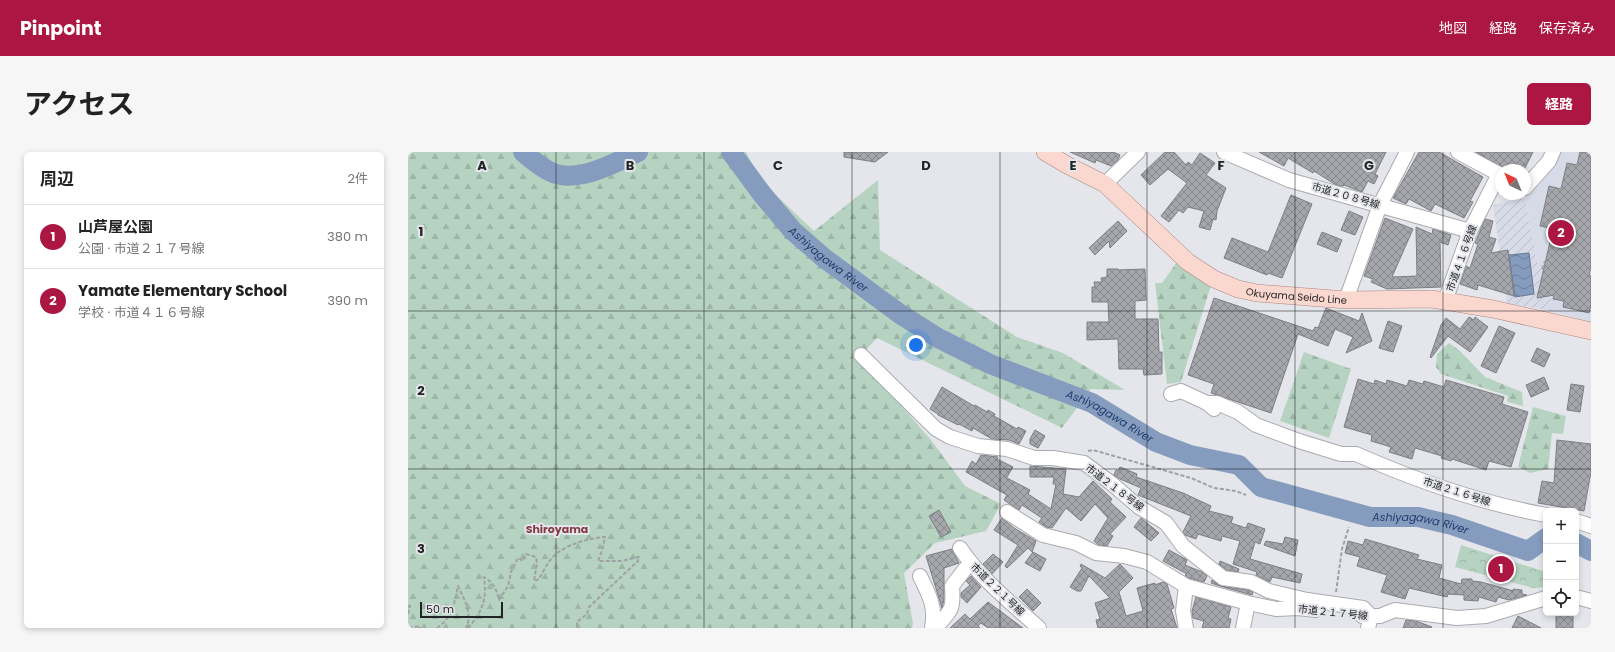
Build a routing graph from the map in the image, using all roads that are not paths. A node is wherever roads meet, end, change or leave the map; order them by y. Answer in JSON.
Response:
{"nodes":[{"id":1,"x":1045,"y":152,"type":"edge"},
{"id":2,"x":1138,"y":152,"type":"edge"},
{"id":3,"x":1224,"y":152,"type":"edge"},
{"id":4,"x":1407,"y":152,"type":"edge"},
{"id":5,"x":1458,"y":152,"type":"edge"},
{"id":6,"x":1553,"y":152,"type":"edge"},
{"id":7,"x":1495,"y":172,"type":"edge"},
{"id":8,"x":1531,"y":181,"type":"edge"},
{"id":9,"x":1105,"y":184,"type":"junction"},
{"id":10,"x":1495,"y":184,"type":"edge"},
{"id":11,"x":1380,"y":205,"type":"junction"},
{"id":12,"x":1470,"y":231,"type":"junction"},
{"id":13,"x":1346,"y":300,"type":"junction"},
{"id":14,"x":1445,"y":301,"type":"junction"},
{"id":15,"x":1591,"y":331,"type":"edge"},
{"id":16,"x":861,"y":355,"type":"dead end"},
{"id":17,"x":1171,"y":394,"type":"dead end"},
{"id":18,"x":1007,"y":512,"type":"dead end"},
{"id":19,"x":1543,"y":515,"type":"edge"},
{"id":20,"x":1579,"y":522,"type":"edge"},
{"id":21,"x":1591,"y":526,"type":"edge"},
{"id":22,"x":960,"y":548,"type":"dead end"},
{"id":23,"x":965,"y":569,"type":"dead end"},
{"id":24,"x":920,"y":576,"type":"dead end"},
{"id":25,"x":1186,"y":586,"type":"junction"},
{"id":26,"x":1543,"y":599,"type":"edge"},
{"id":27,"x":1579,"y":599,"type":"edge"},
{"id":28,"x":1591,"y":601,"type":"edge"},
{"id":29,"x":1248,"y":603,"type":"junction"},
{"id":30,"x":1415,"y":614,"type":"junction"},
{"id":31,"x":1369,"y":622,"type":"edge"},
{"id":32,"x":930,"y":628,"type":"edge"},
{"id":33,"x":1039,"y":628,"type":"edge"},
{"id":34,"x":1186,"y":628,"type":"edge"},
{"id":35,"x":1243,"y":628,"type":"edge"},
{"id":36,"x":1442,"y":628,"type":"edge"}],
"edges":[{"from":1,"to":9,"type":"main road","name":"Okuyama Seido Line"},
{"from":2,"to":9,"type":"street"},
{"from":3,"to":11,"type":"street","name":"市道２０８号線"},
{"from":4,"to":11,"type":"street"},
{"from":5,"to":7,"type":"street"},
{"from":6,"to":8,"type":"street"},
{"from":9,"to":13,"type":"main road","name":"Okuyama Seido Line"},
{"from":10,"to":12,"type":"street","name":"市道４１６号線"},
{"from":11,"to":12,"type":"street","name":"市道２０８号線"},
{"from":11,"to":13,"type":"street"},
{"from":12,"to":14,"type":"street","name":"市道４１６号線"},
{"from":13,"to":14,"type":"main road","name":"Okuyama Seido Line"},
{"from":14,"to":15,"type":"main road","name":"Okuyama Seido Line"},
{"from":16,"to":31,"type":"street","name":"市道２１８号線"},
{"from":17,"to":19,"type":"street","name":"市道２１６号線"},
{"from":18,"to":25,"type":"street","name":"市道２１７号線"},
{"from":20,"to":21,"type":"street"},
{"from":22,"to":33,"type":"street","name":"市道２２１号線"},
{"from":23,"to":32,"type":"street"},
{"from":24,"to":32,"type":"street"},
{"from":25,"to":29,"type":"street","name":"市道２１７号線"},
{"from":25,"to":34,"type":"street"},
{"from":26,"to":30,"type":"street","name":"市道２１７号線"},
{"from":27,"to":28,"type":"street"},
{"from":29,"to":31,"type":"street","name":"市道２１７号線"},
{"from":29,"to":35,"type":"street"},
{"from":30,"to":31,"type":"street","name":"市道２１７号線"},
{"from":30,"to":36,"type":"street"}]}
